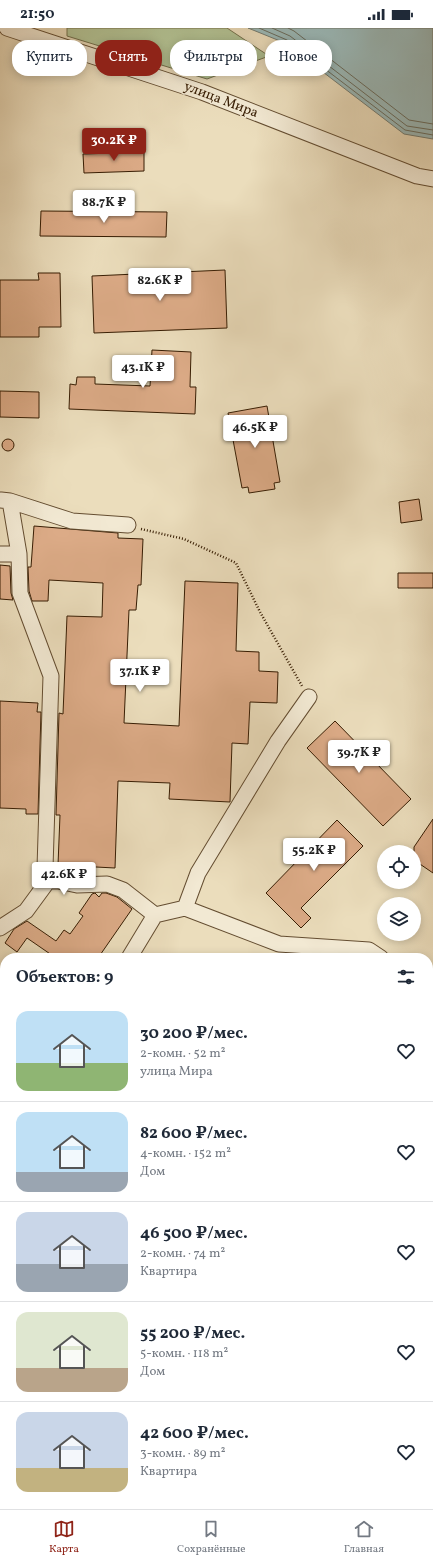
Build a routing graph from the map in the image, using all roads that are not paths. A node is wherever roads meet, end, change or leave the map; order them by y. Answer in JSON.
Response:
{"nodes":[{"id":1,"x":7,"y":28,"type":"edge"},
{"id":2,"x":433,"y":179,"type":"edge"},
{"id":3,"x":5,"y":500,"type":"edge"},
{"id":4,"x":128,"y":525,"type":"road end"},
{"id":5,"x":0,"y":554,"type":"edge"},
{"id":6,"x":19,"y":554,"type":"junction"},
{"id":7,"x":308,"y":697,"type":"road end"},
{"id":8,"x":48,"y":882,"type":"junction"},
{"id":9,"x":185,"y":908,"type":"junction"},
{"id":10,"x":155,"y":916,"type":"junction"},
{"id":11,"x":0,"y":928,"type":"edge"},
{"id":12,"x":132,"y":953,"type":"edge"},
{"id":13,"x":374,"y":953,"type":"edge"}],
"edges":[{"from":1,"to":2,"type":"street","name":"улица Мира"},
{"from":3,"to":4,"type":"street"},
{"from":3,"to":6,"type":"street"},
{"from":5,"to":6,"type":"street"},
{"from":6,"to":8,"type":"street"},
{"from":7,"to":9,"type":"street"},
{"from":8,"to":10,"type":"street"},
{"from":8,"to":11,"type":"street"},
{"from":9,"to":10,"type":"street"},
{"from":9,"to":13,"type":"street"},
{"from":10,"to":12,"type":"street"}]}
